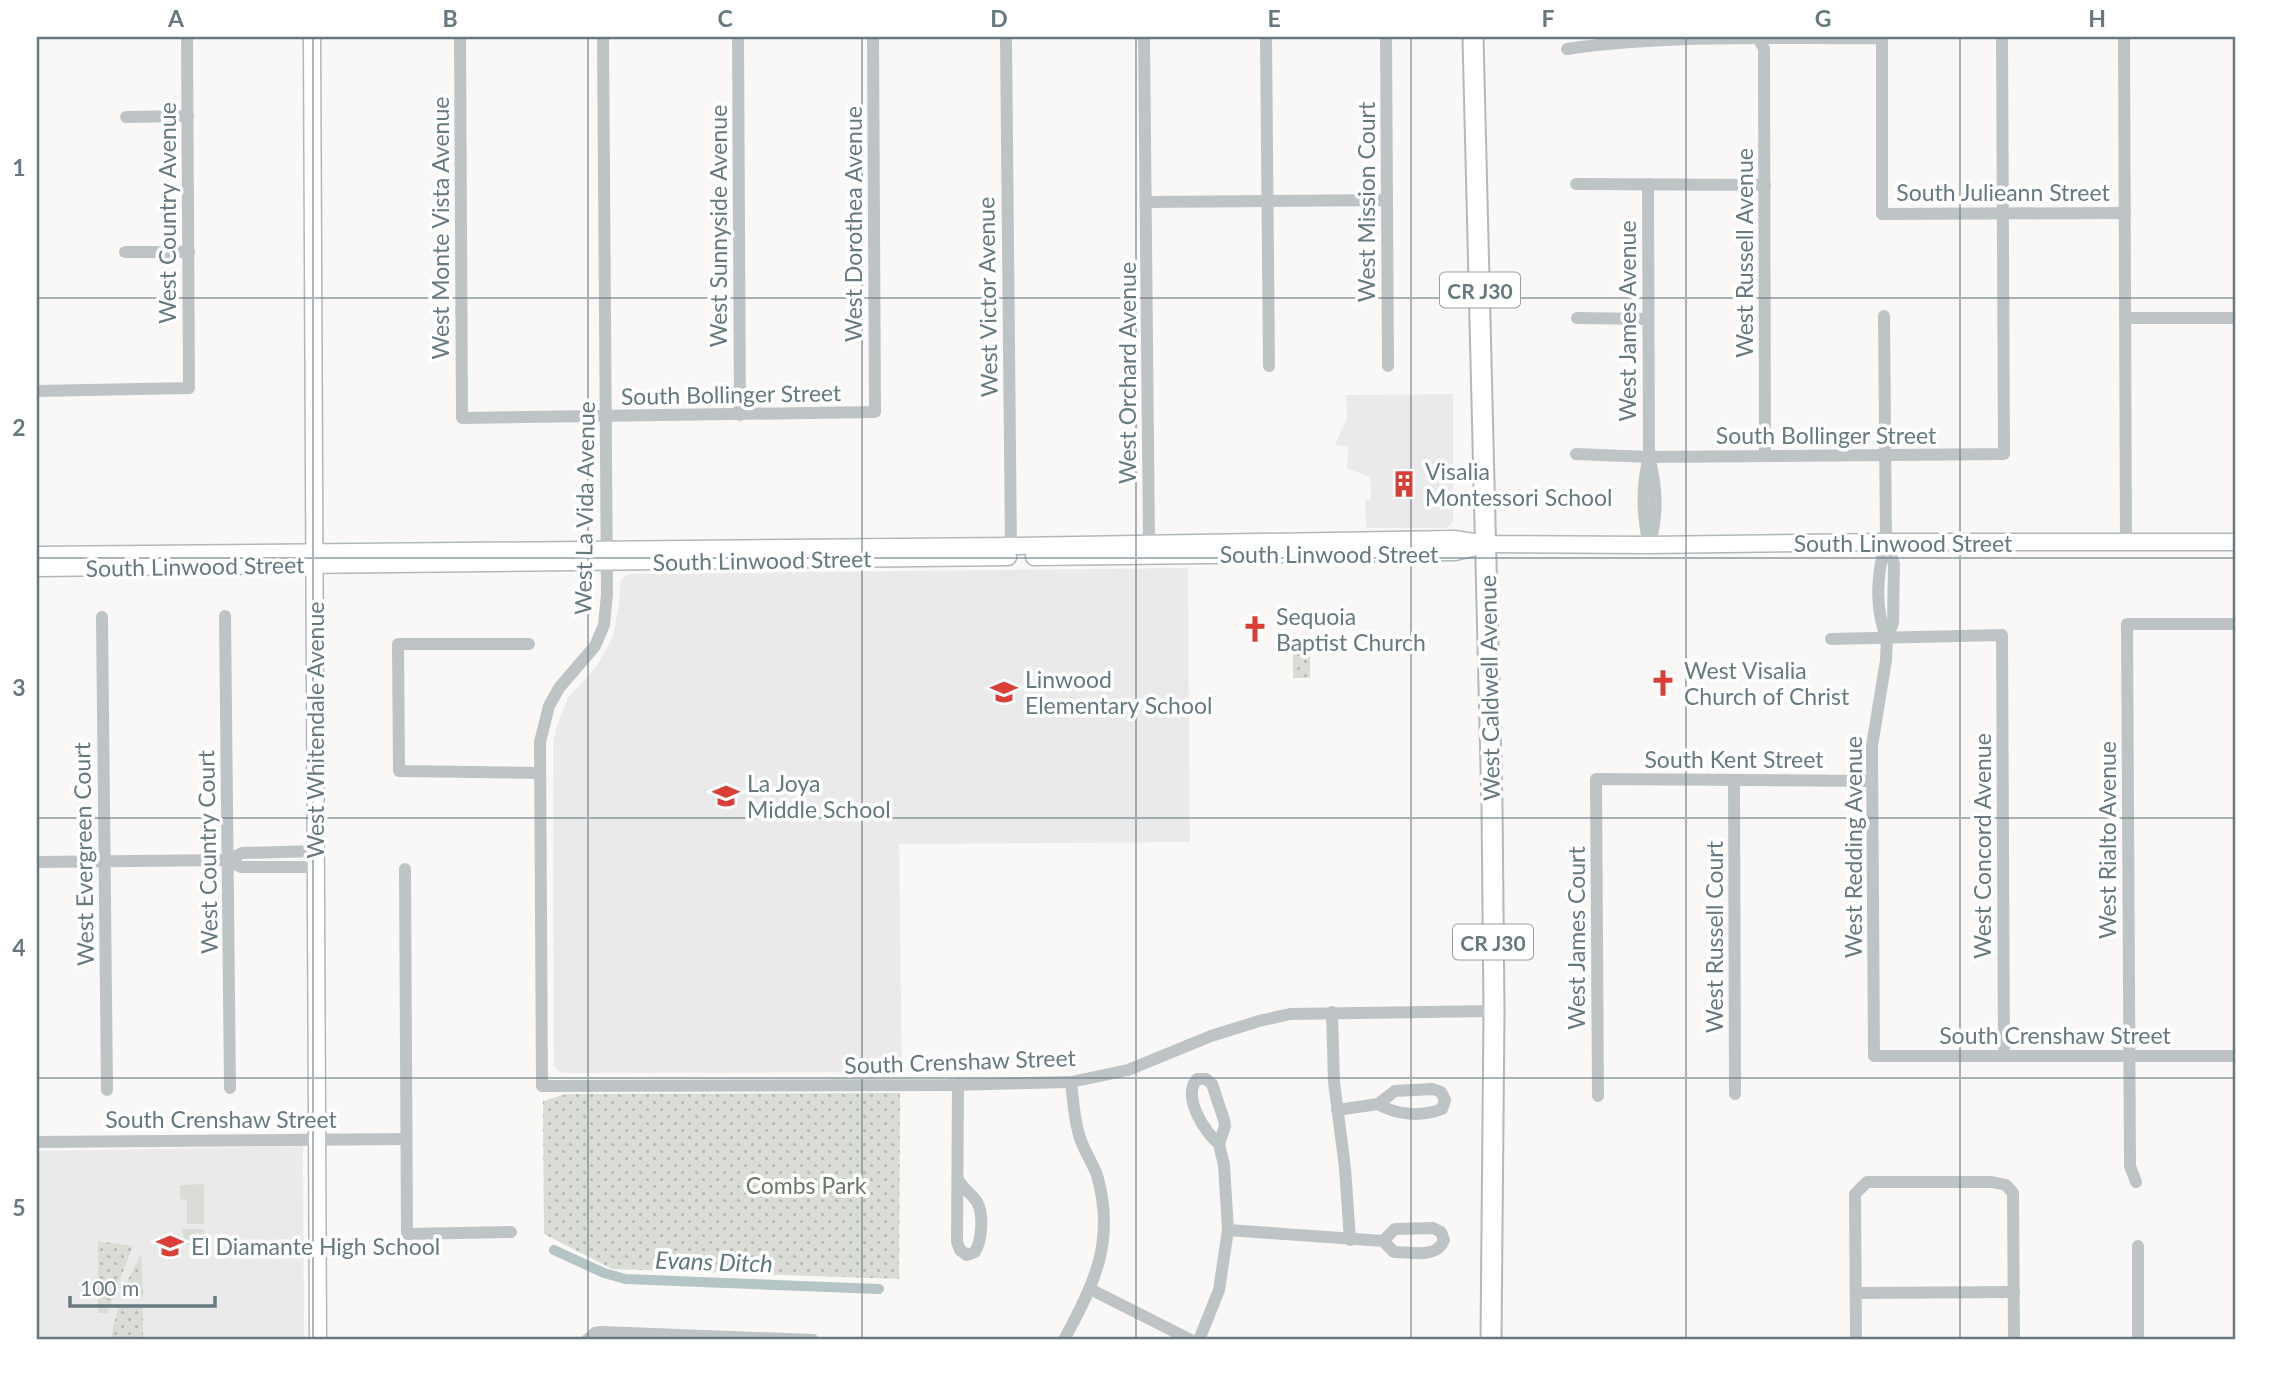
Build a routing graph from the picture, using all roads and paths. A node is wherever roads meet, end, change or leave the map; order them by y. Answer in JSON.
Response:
{"nodes":[{"id":1,"x":187,"y":37,"type":"edge"},
{"id":2,"x":312,"y":37,"type":"edge"},
{"id":3,"x":460,"y":37,"type":"edge"},
{"id":4,"x":603,"y":37,"type":"edge"},
{"id":5,"x":738,"y":37,"type":"edge"},
{"id":6,"x":873,"y":37,"type":"edge"},
{"id":7,"x":1006,"y":37,"type":"edge"},
{"id":8,"x":1144,"y":37,"type":"edge"},
{"id":9,"x":1266,"y":37,"type":"edge"},
{"id":10,"x":1386,"y":37,"type":"edge"},
{"id":11,"x":1474,"y":37,"type":"edge"},
{"id":12,"x":2002,"y":37,"type":"edge"},
{"id":13,"x":2124,"y":37,"type":"edge"},
{"id":14,"x":1882,"y":38,"type":"edge"},
{"id":15,"x":1764,"y":40,"type":"edge"},
{"id":16,"x":1567,"y":49,"type":"dead end"},
{"id":17,"x":188,"y":116,"type":"junction"},
{"id":18,"x":126,"y":117,"type":"dead end"},
{"id":19,"x":1576,"y":184,"type":"dead end"},
{"id":20,"x":1648,"y":184,"type":"junction"},
{"id":21,"x":1765,"y":185,"type":"junction"},
{"id":22,"x":1386,"y":200,"type":"junction"},
{"id":23,"x":1267,"y":201,"type":"junction"},
{"id":24,"x":1146,"y":202,"type":"junction"},
{"id":25,"x":2003,"y":213,"type":"junction"},
{"id":26,"x":2125,"y":213,"type":"junction"},
{"id":27,"x":125,"y":252,"type":"dead end"},
{"id":28,"x":189,"y":252,"type":"junction"},
{"id":29,"x":1884,"y":316,"type":"dead end"},
{"id":30,"x":1577,"y":318,"type":"dead end"},
{"id":31,"x":2125,"y":318,"type":"junction"},
{"id":32,"x":2236,"y":318,"type":"edge"},
{"id":33,"x":1648,"y":319,"type":"junction"},
{"id":34,"x":1269,"y":366,"type":"dead end"},
{"id":35,"x":1388,"y":366,"type":"dead end"},
{"id":36,"x":37,"y":391,"type":"edge"},
{"id":37,"x":875,"y":412,"type":"joint"},
{"id":38,"x":740,"y":415,"type":"junction"},
{"id":39,"x":606,"y":417,"type":"junction"},
{"id":40,"x":462,"y":418,"type":"joint"},
{"id":41,"x":1576,"y":454,"type":"dead end"},
{"id":42,"x":1765,"y":456,"type":"junction"},
{"id":43,"x":1886,"y":456,"type":"junction"},
{"id":44,"x":1649,"y":457,"type":"junction"},
{"id":45,"x":1886,"y":542,"type":"junction"},
{"id":46,"x":2236,"y":542,"type":"edge"},
{"id":47,"x":1149,"y":544,"type":"junction"},
{"id":48,"x":1486,"y":544,"type":"junction"},
{"id":49,"x":2126,"y":544,"type":"junction"},
{"id":50,"x":1649,"y":545,"type":"junction"},
{"id":51,"x":882,"y":547,"type":"junction"},
{"id":52,"x":1011,"y":551,"type":"junction"},
{"id":53,"x":37,"y":555,"type":"edge"},
{"id":54,"x":606,"y":556,"type":"junction"},
{"id":55,"x":1077,"y":556,"type":"junction"},
{"id":56,"x":314,"y":559,"type":"junction"},
{"id":57,"x":779,"y":560,"type":"junction"},
{"id":58,"x":37,"y":568,"type":"edge"},
{"id":59,"x":225,"y":616,"type":"dead end"},
{"id":60,"x":102,"y":617,"type":"dead end"},
{"id":61,"x":2236,"y":624,"type":"edge"},
{"id":62,"x":1831,"y":639,"type":"dead end"},
{"id":63,"x":1887,"y":639,"type":"junction"},
{"id":64,"x":529,"y":644,"type":"dead end"},
{"id":65,"x":540,"y":772,"type":"junction"},
{"id":66,"x":1596,"y":779,"type":"joint"},
{"id":67,"x":1734,"y":780,"type":"junction"},
{"id":68,"x":1872,"y":781,"type":"junction"},
{"id":69,"x":316,"y":859,"type":"junction"},
{"id":70,"x":228,"y":860,"type":"junction"},
{"id":71,"x":37,"y":862,"type":"edge"},
{"id":72,"x":104,"y":862,"type":"junction"},
{"id":73,"x":405,"y":869,"type":"dead end"},
{"id":74,"x":1494,"y":1011,"type":"junction"},
{"id":75,"x":1332,"y":1012,"type":"junction"},
{"id":76,"x":1874,"y":1056,"type":"joint"},
{"id":77,"x":2004,"y":1056,"type":"junction"},
{"id":78,"x":2130,"y":1056,"type":"junction"},
{"id":79,"x":2236,"y":1056,"type":"edge"},
{"id":80,"x":1072,"y":1082,"type":"junction"},
{"id":81,"x":958,"y":1084,"type":"junction"},
{"id":82,"x":542,"y":1087,"type":"joint"},
{"id":83,"x":230,"y":1088,"type":"dead end"},
{"id":84,"x":107,"y":1090,"type":"dead end"},
{"id":85,"x":1735,"y":1094,"type":"dead end"},
{"id":86,"x":1598,"y":1096,"type":"dead end"},
{"id":87,"x":1378,"y":1104,"type":"dead end"},
{"id":88,"x":1337,"y":1110,"type":"junction"},
{"id":89,"x":406,"y":1139,"type":"junction"},
{"id":90,"x":317,"y":1140,"type":"junction"},
{"id":91,"x":37,"y":1142,"type":"edge"},
{"id":92,"x":1219,"y":1144,"type":"junction"},
{"id":93,"x":959,"y":1181,"type":"junction"},
{"id":94,"x":2136,"y":1182,"type":"dead end"},
{"id":95,"x":1228,"y":1230,"type":"junction"},
{"id":96,"x":511,"y":1232,"type":"dead end"},
{"id":97,"x":1349,"y":1240,"type":"junction"},
{"id":98,"x":1383,"y":1241,"type":"dead end"},
{"id":99,"x":2138,"y":1245,"type":"dead end"},
{"id":100,"x":1090,"y":1289,"type":"junction"},
{"id":101,"x":2014,"y":1292,"type":"junction"},
{"id":102,"x":1857,"y":1293,"type":"junction"},
{"id":103,"x":589,"y":1338,"type":"edge"},
{"id":104,"x":741,"y":1339,"type":"edge"},
{"id":105,"x":318,"y":1340,"type":"edge"},
{"id":106,"x":813,"y":1340,"type":"edge"},
{"id":107,"x":1064,"y":1340,"type":"edge"},
{"id":108,"x":1191,"y":1340,"type":"edge"},
{"id":109,"x":1199,"y":1340,"type":"edge"},
{"id":110,"x":1491,"y":1340,"type":"edge"},
{"id":111,"x":1856,"y":1340,"type":"edge"},
{"id":112,"x":2014,"y":1340,"type":"edge"},
{"id":113,"x":2138,"y":1340,"type":"edge"}],
"edges":[{"from":1,"to":17,"type":"street","name":"West Country Avenue"},
{"from":2,"to":56,"type":"street","name":"West Whitendale Avenue"},
{"from":3,"to":40,"type":"street","name":"West Monte Vista Avenue"},
{"from":4,"to":39,"type":"street","name":"West La Vida Avenue"},
{"from":5,"to":38,"type":"street","name":"West Sunnyside Avenue"},
{"from":6,"to":37,"type":"street","name":"West Dorothea Avenue"},
{"from":7,"to":52,"type":"street","name":"West Victor Avenue"},
{"from":8,"to":24,"type":"street","name":"West Orchard Avenue"},
{"from":9,"to":23,"type":"street"},
{"from":10,"to":22,"type":"street","name":"West Mission Court"},
{"from":11,"to":48,"type":"main road","name":"West Caldwell Avenue","number":"CR J30"},
{"from":12,"to":25,"type":"street"},
{"from":13,"to":26,"type":"street"},
{"from":14,"to":15,"type":"street"},
{"from":14,"to":25,"type":"street","name":"South Julieann Street"},
{"from":15,"to":16,"type":"street"},
{"from":15,"to":21,"type":"street","name":"West Russell Avenue"},
{"from":17,"to":18,"type":"street"},
{"from":17,"to":28,"type":"street","name":"West Country Avenue"},
{"from":19,"to":20,"type":"street"},
{"from":20,"to":21,"type":"street"},
{"from":20,"to":33,"type":"street","name":"West James Avenue"},
{"from":21,"to":42,"type":"street","name":"West Russell Avenue"},
{"from":22,"to":23,"type":"street"},
{"from":22,"to":35,"type":"street","name":"West Mission Court"},
{"from":23,"to":24,"type":"street"},
{"from":23,"to":34,"type":"street"},
{"from":24,"to":47,"type":"street","name":"West Orchard Avenue"},
{"from":25,"to":26,"type":"street","name":"South Julieann Street"},
{"from":25,"to":43,"type":"street","name":"South Bollinger Street"},
{"from":26,"to":31,"type":"street"},
{"from":27,"to":28,"type":"street"},
{"from":28,"to":36,"type":"street","name":"West Country Avenue"},
{"from":29,"to":43,"type":"street","name":"West Redding Avenue"},
{"from":30,"to":33,"type":"street"},
{"from":31,"to":32,"type":"street"},
{"from":31,"to":49,"type":"street"},
{"from":33,"to":44,"type":"street","name":"West James Avenue"},
{"from":37,"to":38,"type":"street","name":"South Bollinger Street"},
{"from":38,"to":39,"type":"street","name":"South Bollinger Street"},
{"from":39,"to":40,"type":"street","name":"South Bollinger Street"},
{"from":39,"to":54,"type":"street","name":"West La Vida Avenue"},
{"from":41,"to":44,"type":"street","name":"South Bollinger Street"},
{"from":42,"to":43,"type":"street","name":"South Bollinger Street"},
{"from":42,"to":44,"type":"street","name":"South Bollinger Street"},
{"from":43,"to":45,"type":"street","name":"West Redding Avenue"},
{"from":44,"to":50,"type":"street","name":"West James Avenue"},
{"from":45,"to":49,"type":"street","name":"South Linwood Street"},
{"from":45,"to":50,"type":"street","name":"South Linwood Street"},
{"from":45,"to":63,"type":"street","name":"West Redding Avenue"},
{"from":46,"to":49,"type":"street","name":"South Linwood Street"},
{"from":47,"to":48,"type":"street","name":"South Linwood Street"},
{"from":47,"to":52,"type":"street","name":"South Linwood Street"},
{"from":47,"to":55,"type":"street"},
{"from":48,"to":50,"type":"street","name":"South Linwood Street"},
{"from":48,"to":55,"type":"street","name":"South Linwood Street"},
{"from":48,"to":74,"type":"main road","name":"West Caldwell Avenue","number":"CR J30"},
{"from":51,"to":52,"type":"street","name":"South Linwood Street"},
{"from":51,"to":54,"type":"street","name":"South Linwood Street"},
{"from":51,"to":57,"type":"street"},
{"from":52,"to":55,"type":"street","name":"South Linwood Street"},
{"from":52,"to":57,"type":"street","name":"South Linwood Street"},
{"from":53,"to":56,"type":"street","name":"South Linwood Street"},
{"from":54,"to":56,"type":"street","name":"South Linwood Street"},
{"from":54,"to":57,"type":"street","name":"South Linwood Street"},
{"from":54,"to":65,"type":"street","name":"West La Vida Avenue"},
{"from":56,"to":58,"type":"street","name":"South Linwood Street"},
{"from":56,"to":69,"type":"street","name":"West Whitendale Avenue"},
{"from":59,"to":70,"type":"street","name":"West Country Court"},
{"from":60,"to":72,"type":"street","name":"West Evergreen Court"},
{"from":61,"to":78,"type":"street","name":"West Rialto Avenue"},
{"from":62,"to":63,"type":"street"},
{"from":63,"to":68,"type":"street","name":"West Redding Avenue"},
{"from":63,"to":77,"type":"street","name":"West Concord Avenue"},
{"from":64,"to":65,"type":"street"},
{"from":65,"to":82,"type":"street","name":"West La Vida Avenue"},
{"from":66,"to":67,"type":"street","name":"South Kent Street"},
{"from":66,"to":86,"type":"street","name":"West James Court"},
{"from":67,"to":68,"type":"street","name":"South Kent Street"},
{"from":67,"to":85,"type":"street","name":"West Russell Court"},
{"from":68,"to":76,"type":"street","name":"West Redding Avenue"},
{"from":69,"to":70,"type":"street"},
{"from":69,"to":90,"type":"street","name":"West Whitendale Avenue"},
{"from":70,"to":72,"type":"street"},
{"from":70,"to":83,"type":"street","name":"West Country Court"},
{"from":71,"to":72,"type":"street"},
{"from":72,"to":84,"type":"street","name":"West Evergreen Court"},
{"from":73,"to":89,"type":"street"},
{"from":74,"to":75,"type":"street","name":"South Crenshaw Street"},
{"from":74,"to":110,"type":"main road","name":"West Caldwell Avenue","number":"CR J30"},
{"from":75,"to":80,"type":"street","name":"South Crenshaw Street"},
{"from":75,"to":88,"type":"street"},
{"from":76,"to":77,"type":"street","name":"South Crenshaw Street"},
{"from":77,"to":78,"type":"street","name":"South Crenshaw Street"},
{"from":78,"to":79,"type":"street","name":"South Crenshaw Street"},
{"from":78,"to":94,"type":"street","name":"West Rialto Avenue"},
{"from":80,"to":81,"type":"street","name":"South Crenshaw Street"},
{"from":80,"to":100,"type":"street"},
{"from":81,"to":82,"type":"street","name":"South Crenshaw Street"},
{"from":81,"to":93,"type":"street"},
{"from":87,"to":88,"type":"street"},
{"from":88,"to":97,"type":"street"},
{"from":89,"to":90,"type":"street","name":"South Crenshaw Street"},
{"from":89,"to":96,"type":"street"},
{"from":90,"to":91,"type":"street","name":"South Crenshaw Street"},
{"from":90,"to":105,"type":"street","name":"West Whitendale Avenue"},
{"from":92,"to":92,"type":"street"},
{"from":92,"to":95,"type":"street"},
{"from":93,"to":93,"type":"street"},
{"from":95,"to":97,"type":"street"},
{"from":95,"to":109,"type":"street"},
{"from":97,"to":98,"type":"street"},
{"from":99,"to":113,"type":"street"},
{"from":100,"to":107,"type":"street"},
{"from":100,"to":108,"type":"street"},
{"from":101,"to":102,"type":"street"},
{"from":101,"to":102,"type":"street"},
{"from":101,"to":112,"type":"street"},
{"from":102,"to":111,"type":"street"},
{"from":103,"to":104,"type":"street"},
{"from":104,"to":106,"type":"street"}]}
